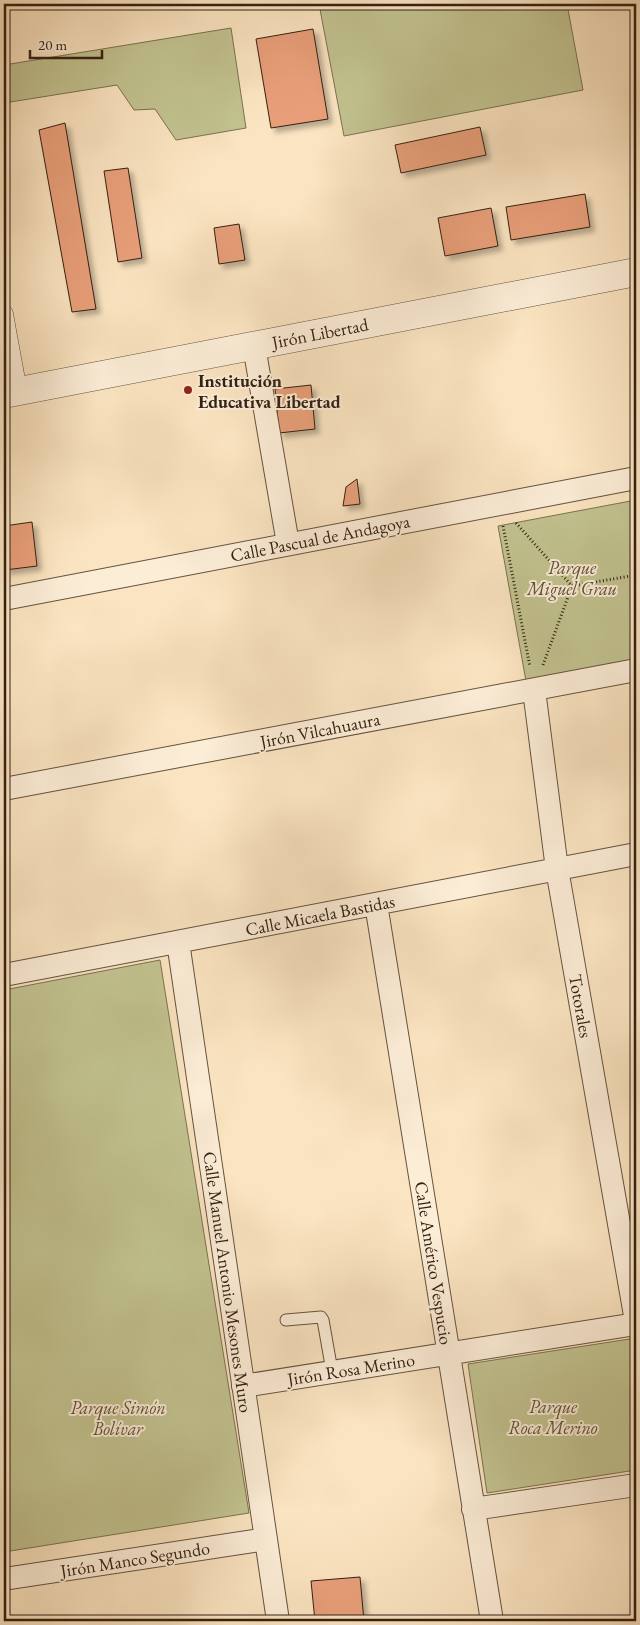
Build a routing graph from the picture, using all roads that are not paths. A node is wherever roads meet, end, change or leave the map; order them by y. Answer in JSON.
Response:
{"nodes":[{"id":1,"x":636,"y":272,"type":"edge"},
{"id":2,"x":4,"y":314,"type":"edge"},
{"id":3,"x":254,"y":346,"type":"junction"},
{"id":4,"x":11,"y":393,"type":"edge"},
{"id":5,"x":636,"y":478,"type":"edge"},
{"id":6,"x":288,"y":544,"type":"junction"},
{"id":7,"x":4,"y":599,"type":"edge"},
{"id":8,"x":636,"y":670,"type":"edge"},
{"id":9,"x":534,"y":690,"type":"junction"},
{"id":10,"x":4,"y":789,"type":"edge"},
{"id":11,"x":636,"y":854,"type":"edge"},
{"id":12,"x":557,"y":869,"type":"junction"},
{"id":13,"x":376,"y":904,"type":"junction"},
{"id":14,"x":178,"y":942,"type":"junction"},
{"id":15,"x":4,"y":975,"type":"edge"},
{"id":16,"x":286,"y":1320,"type":"dead end"},
{"id":17,"x":636,"y":1323,"type":"edge"},
{"id":18,"x":448,"y":1354,"type":"junction"},
{"id":19,"x":332,"y":1371,"type":"junction"},
{"id":20,"x":243,"y":1386,"type":"junction"},
{"id":21,"x":636,"y":1485,"type":"edge"},
{"id":22,"x":473,"y":1509,"type":"junction"},
{"id":23,"x":266,"y":1539,"type":"junction"},
{"id":24,"x":4,"y":1579,"type":"edge"},
{"id":25,"x":278,"y":1621,"type":"edge"},
{"id":26,"x":492,"y":1621,"type":"edge"}],
"edges":[{"from":1,"to":3,"type":"street","name":"Jirón Libertad"},
{"from":2,"to":4,"type":"street"},
{"from":3,"to":4,"type":"street","name":"Jirón Libertad"},
{"from":3,"to":6,"type":"street"},
{"from":5,"to":6,"type":"street","name":"Calle Pascual de Andagoya"},
{"from":6,"to":7,"type":"street","name":"Calle Pascual de Andagoya"},
{"from":8,"to":9,"type":"street","name":"Jirón Vilcahuaura"},
{"from":9,"to":10,"type":"street","name":"Jirón Vilcahuaura"},
{"from":9,"to":12,"type":"street","name":"Totorales"},
{"from":11,"to":12,"type":"street","name":"Calle Micaela Bastidas"},
{"from":12,"to":13,"type":"street","name":"Calle Micaela Bastidas"},
{"from":12,"to":17,"type":"street","name":"Totorales"},
{"from":13,"to":14,"type":"street","name":"Calle Micaela Bastidas"},
{"from":13,"to":18,"type":"street","name":"Calle Américo Vespucio"},
{"from":14,"to":15,"type":"street","name":"Calle Micaela Bastidas"},
{"from":14,"to":20,"type":"street","name":"Calle Manuel Antonio Mesones Muro"},
{"from":16,"to":19,"type":"lane"},
{"from":17,"to":18,"type":"street","name":"Jirón Rosa Merino"},
{"from":18,"to":19,"type":"street","name":"Jirón Rosa Merino"},
{"from":18,"to":22,"type":"street","name":"Calle Américo Vespucio"},
{"from":19,"to":20,"type":"street","name":"Jirón Rosa Merino"},
{"from":20,"to":23,"type":"street","name":"Calle Manuel Antonio Mesones Muro"},
{"from":21,"to":22,"type":"street"},
{"from":22,"to":26,"type":"street","name":"Calle Américo Vespucio"},
{"from":23,"to":24,"type":"street","name":"Jirón Manco Segundo"},
{"from":23,"to":25,"type":"street","name":"Calle Manuel Antonio Mesones Muro"}]}
